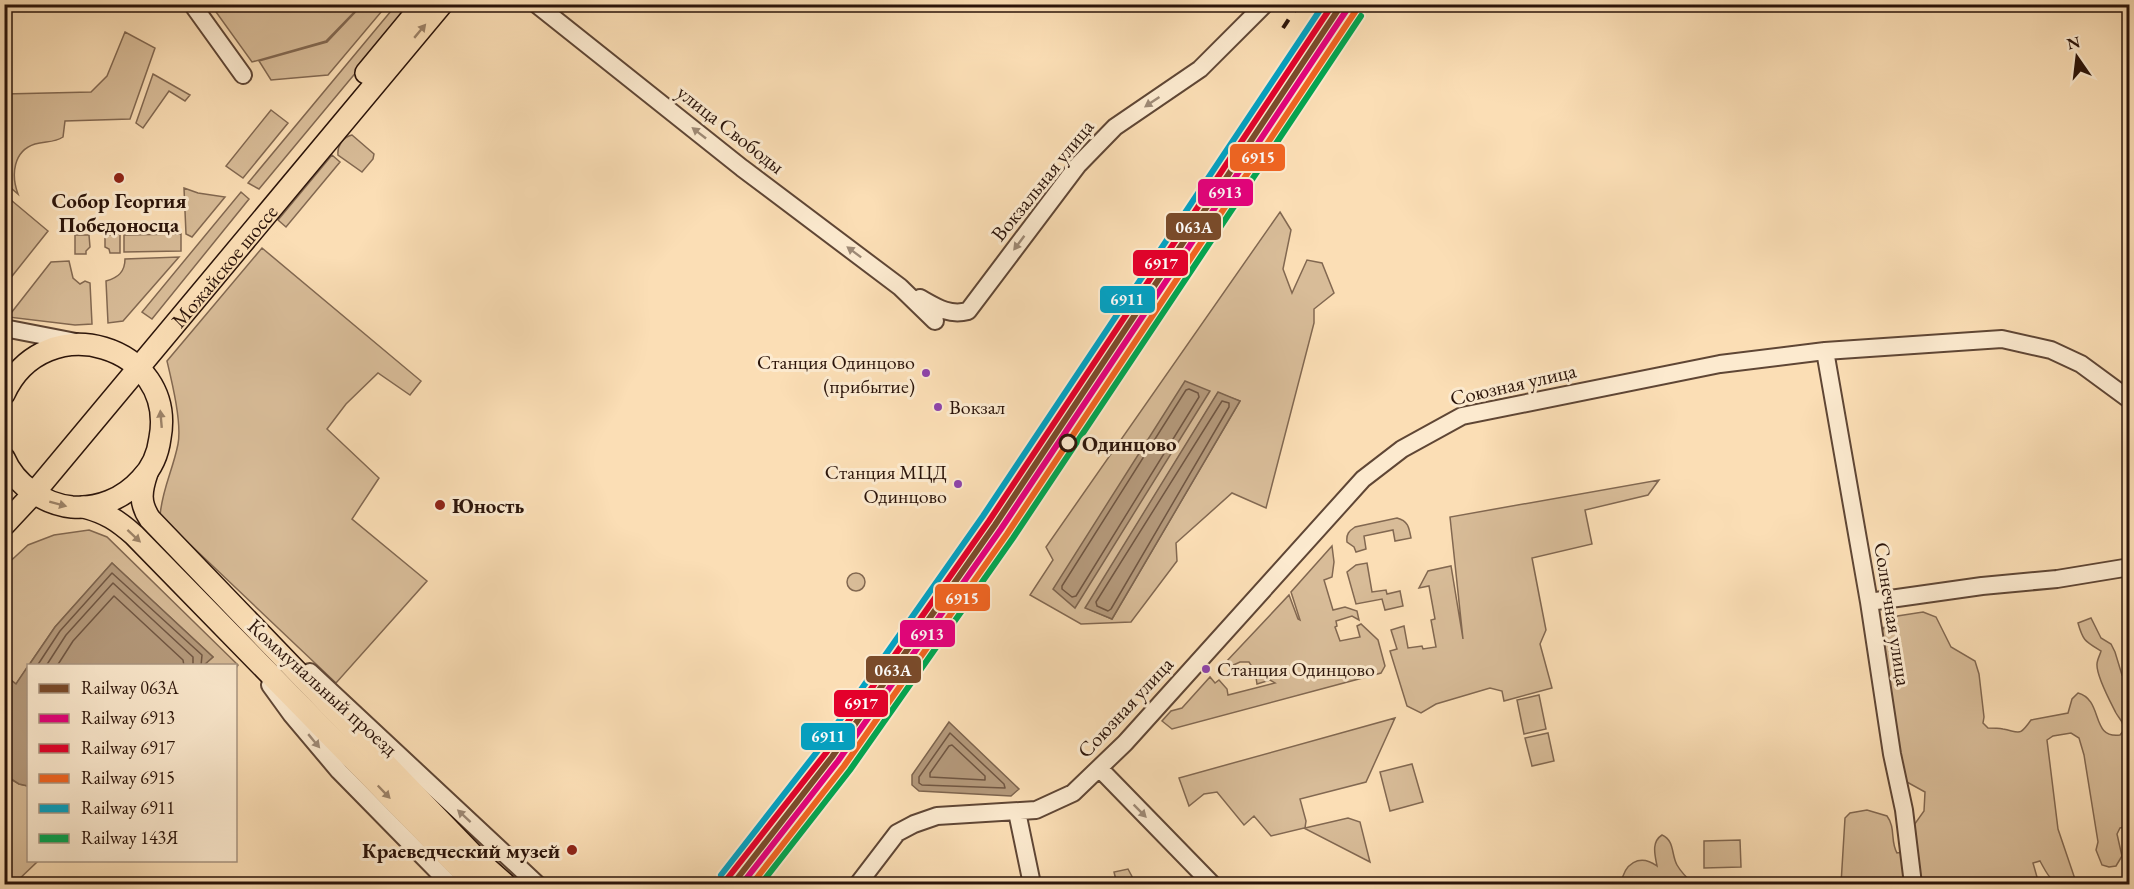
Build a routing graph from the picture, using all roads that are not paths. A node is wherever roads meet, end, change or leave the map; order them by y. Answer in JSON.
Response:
{"nodes":[{"id":1,"x":192,"y":4,"type":"edge"},
{"id":2,"x":423,"y":4,"type":"edge"},
{"id":3,"x":442,"y":4,"type":"edge"},
{"id":4,"x":536,"y":4,"type":"edge"},
{"id":5,"x":1265,"y":4,"type":"edge"},
{"id":6,"x":243,"y":75,"type":"dead end"},
{"id":7,"x":939,"y":316,"type":"joint"},
{"id":8,"x":4,"y":328,"type":"edge"},
{"id":9,"x":86,"y":343,"type":"junction"},
{"id":10,"x":1825,"y":351,"type":"junction"},
{"id":11,"x":134,"y":364,"type":"junction"},
{"id":12,"x":4,"y":394,"type":"edge"},
{"id":13,"x":2130,"y":400,"type":"edge"},
{"id":14,"x":4,"y":458,"type":"edge"},
{"id":15,"x":147,"y":473,"type":"junction"},
{"id":16,"x":29,"y":489,"type":"junction"},
{"id":17,"x":4,"y":506,"type":"edge"},
{"id":18,"x":84,"y":507,"type":"junction"},
{"id":19,"x":4,"y":525,"type":"edge"},
{"id":20,"x":2130,"y":567,"type":"edge"},
{"id":21,"x":220,"y":592,"type":"junction"},
{"id":22,"x":1869,"y":602,"type":"junction"},
{"id":23,"x":204,"y":608,"type":"junction"},
{"id":24,"x":252,"y":624,"type":"junction"},
{"id":25,"x":271,"y":644,"type":"junction"},
{"id":26,"x":255,"y":660,"type":"junction"},
{"id":27,"x":304,"y":667,"type":"junction"},
{"id":28,"x":1100,"y":769,"type":"junction"},
{"id":29,"x":1017,"y":812,"type":"junction"},
{"id":30,"x":422,"y":817,"type":"junction"},
{"id":31,"x":450,"y":885,"type":"edge"},
{"id":32,"x":475,"y":885,"type":"edge"},
{"id":33,"x":505,"y":885,"type":"edge"},
{"id":34,"x":537,"y":885,"type":"edge"},
{"id":35,"x":858,"y":885,"type":"edge"},
{"id":36,"x":1032,"y":885,"type":"edge"},
{"id":37,"x":1212,"y":885,"type":"edge"},
{"id":38,"x":1913,"y":885,"type":"edge"}],
"edges":[{"from":1,"to":6,"type":"street"},
{"from":2,"to":11,"type":"main road","name":"Можайское шоссе"},
{"from":11,"to":3,"type":"main road","name":"Можайское шоссе","one_way":true},
{"from":7,"to":4,"type":"street","name":"улица Свободы","one_way":true},
{"from":5,"to":7,"type":"street","name":"Вокзальная улица","one_way":true},
{"from":8,"to":9,"type":"street"},
{"from":9,"to":11,"type":"main road"},
{"from":9,"to":12,"type":"main road"},
{"from":10,"to":13,"type":"street","name":"Союзная улица"},
{"from":10,"to":22,"type":"street","name":"Солнечная улица"},
{"from":10,"to":28,"type":"street","name":"Союзная улица"},
{"from":15,"to":11,"type":"main road","one_way":true},
{"from":11,"to":16,"type":"main road","name":"Можайское шоссе"},
{"from":14,"to":16,"type":"main road"},
{"from":15,"to":18,"type":"main road"},
{"from":15,"to":21,"type":"main road","name":"Коммунальный проезд"},
{"from":16,"to":17,"type":"main road","name":"Можайское шоссе"},
{"from":16,"to":18,"type":"main road","one_way":true},
{"from":16,"to":19,"type":"main road","name":"Можайское шоссе"},
{"from":18,"to":23,"type":"main road","name":"Коммунальный проезд","one_way":true},
{"from":20,"to":22,"type":"street"},
{"from":21,"to":23,"type":"street"},
{"from":21,"to":24,"type":"main road","name":"Коммунальный проезд"},
{"from":21,"to":27,"type":"street"},
{"from":22,"to":38,"type":"street","name":"Солнечная улица"},
{"from":23,"to":26,"type":"main road","name":"Коммунальный проезд"},
{"from":24,"to":25,"type":"main road"},
{"from":24,"to":27,"type":"street","name":"Коммунальный проезд"},
{"from":25,"to":26,"type":"street"},
{"from":25,"to":30,"type":"main road"},
{"from":26,"to":30,"type":"main road","one_way":true},
{"from":26,"to":31,"type":"street","name":"Коммунальный проезд","one_way":true},
{"from":34,"to":27,"type":"street","name":"Коммунальный проезд","one_way":true},
{"from":28,"to":29,"type":"street","name":"Союзная улица"},
{"from":28,"to":37,"type":"street","one_way":true},
{"from":29,"to":35,"type":"street","name":"Союзная улица"},
{"from":29,"to":36,"type":"street"},
{"from":30,"to":32,"type":"main road"},
{"from":30,"to":33,"type":"main road"}]}
